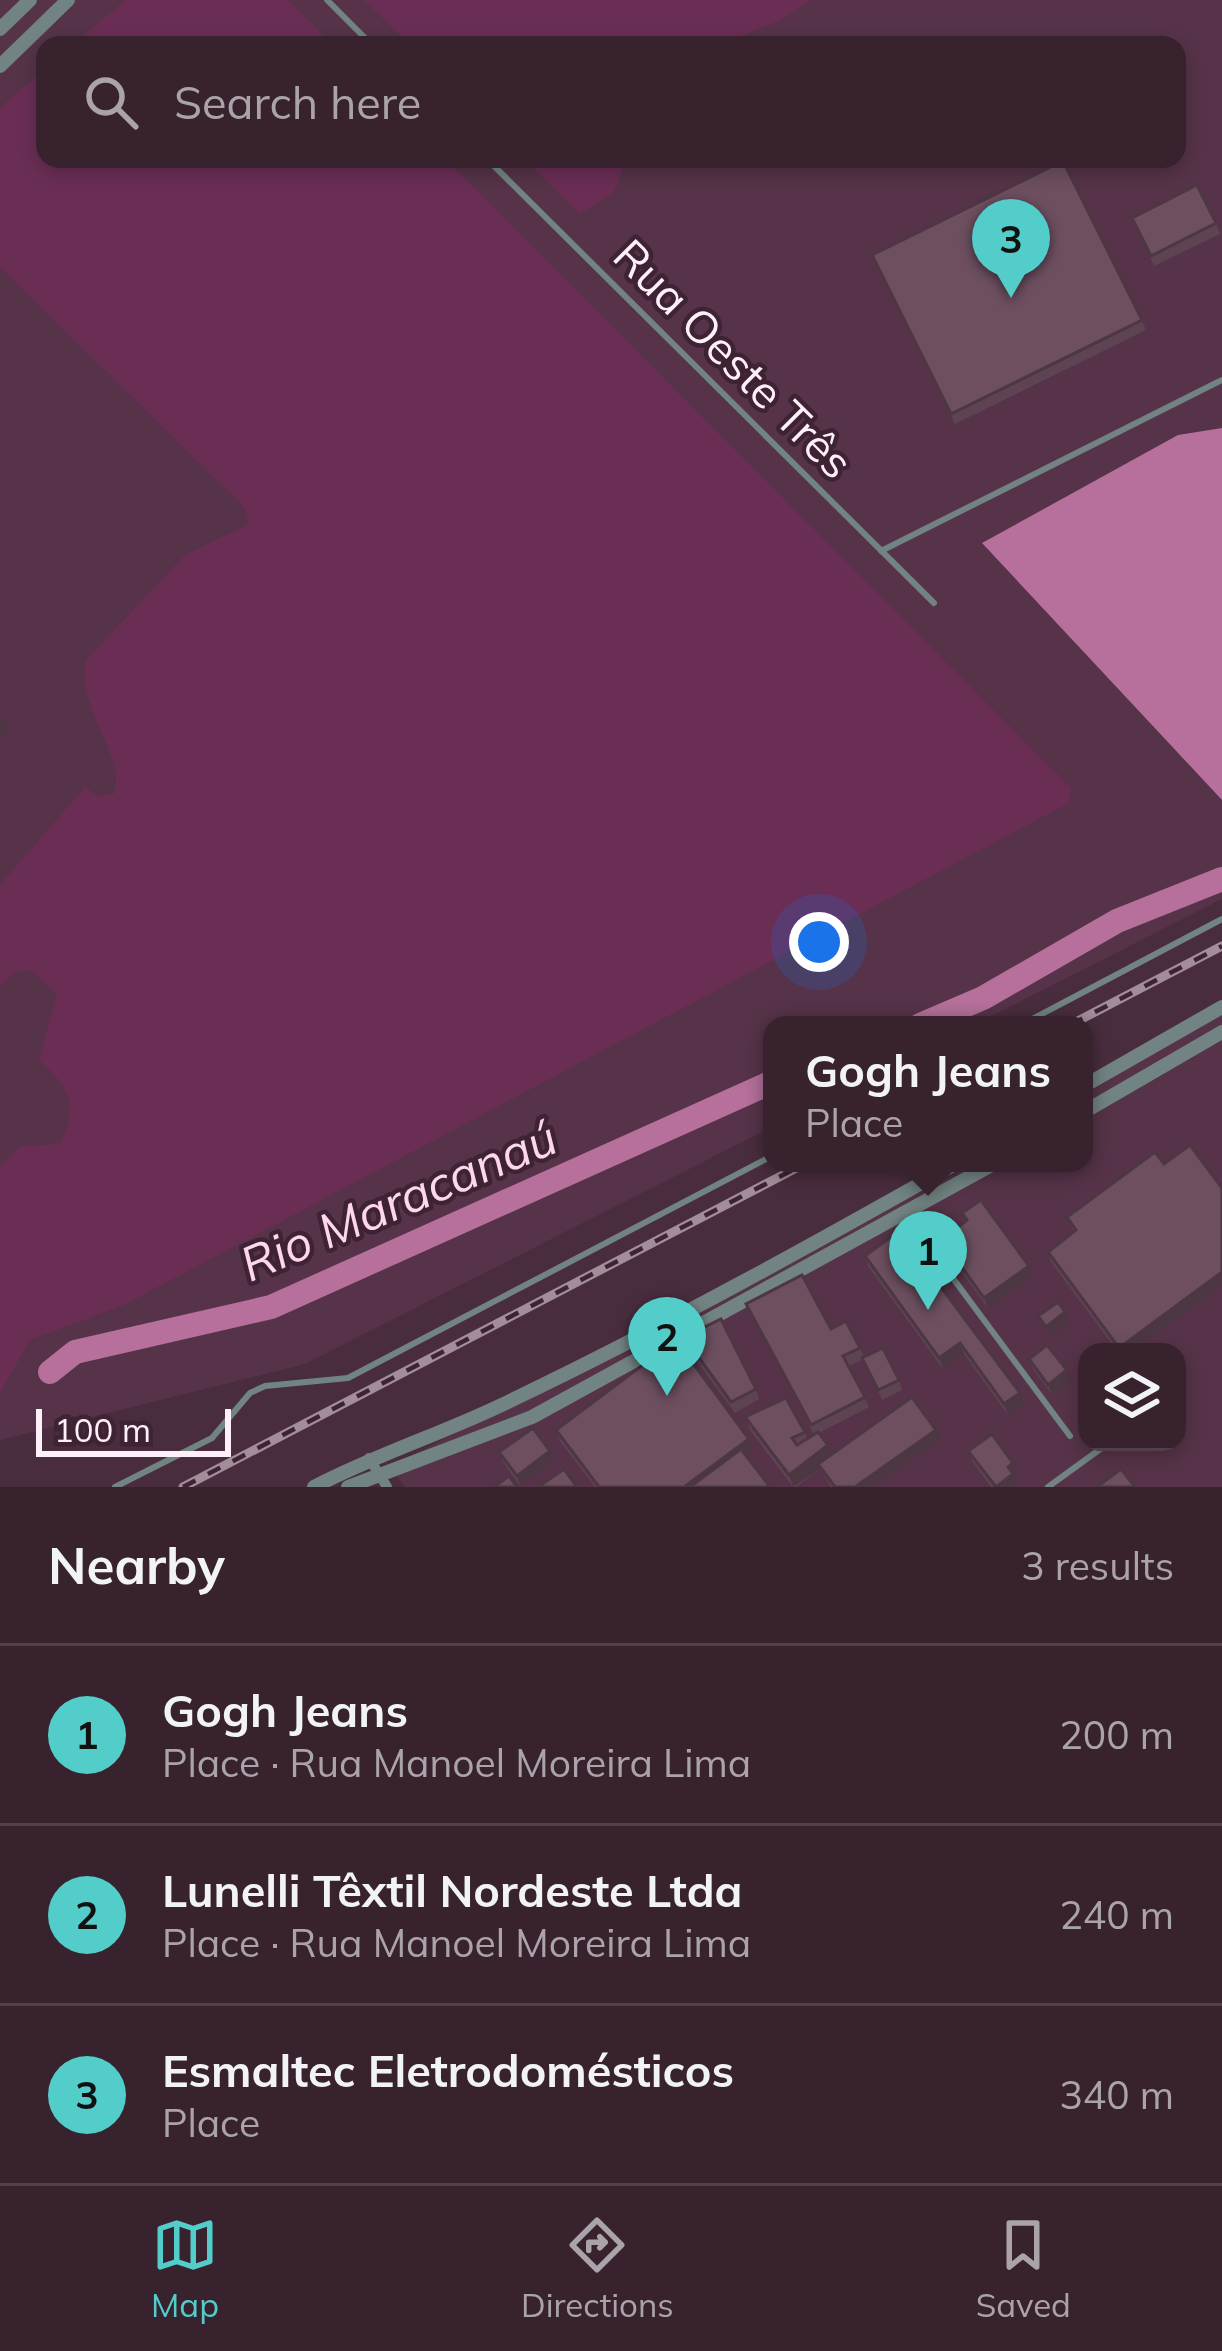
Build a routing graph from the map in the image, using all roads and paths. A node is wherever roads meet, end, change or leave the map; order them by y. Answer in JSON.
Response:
{"nodes":[{"id":1,"x":30,"y":0,"type":"edge"},
{"id":2,"x":68,"y":0,"type":"edge"},
{"id":3,"x":327,"y":0,"type":"edge"},
{"id":4,"x":0,"y":29,"type":"edge"},
{"id":5,"x":363,"y":36,"type":"edge"},
{"id":6,"x":0,"y":67,"type":"edge"},
{"id":7,"x":496,"y":168,"type":"edge"},
{"id":8,"x":1222,"y":380,"type":"edge"},
{"id":9,"x":881,"y":550,"type":"junction"},
{"id":10,"x":934,"y":603,"type":"dead end"},
{"id":11,"x":1222,"y":920,"type":"edge"},
{"id":12,"x":1222,"y":1007,"type":"edge"},
{"id":13,"x":1207,"y":1015,"type":"junction"},
{"id":14,"x":1038,"y":1016,"type":"edge"},
{"id":15,"x":1221,"y":1033,"type":"edge"},
{"id":16,"x":1093,"y":1081,"type":"edge"},
{"id":17,"x":1093,"y":1107,"type":"edge"},
{"id":18,"x":763,"y":1161,"type":"edge"},
{"id":19,"x":940,"y":1172,"type":"edge"},
{"id":20,"x":980,"y":1172,"type":"edge"},
{"id":21,"x":906,"y":1215,"type":"junction"},
{"id":22,"x":520,"y":1396,"type":"junction"},
{"id":23,"x":532,"y":1417,"type":"junction"},
{"id":24,"x":1070,"y":1436,"type":"dead end"},
{"id":25,"x":1098,"y":1451,"type":"edge"},
{"id":26,"x":372,"y":1465,"type":"junction"},
{"id":27,"x":116,"y":1487,"type":"edge"},
{"id":28,"x":314,"y":1487,"type":"edge"},
{"id":29,"x":348,"y":1487,"type":"edge"},
{"id":30,"x":387,"y":1487,"type":"edge"},
{"id":31,"x":1048,"y":1487,"type":"edge"}],
"edges":[{"from":1,"to":4,"type":"street"},
{"from":2,"to":6,"type":"street"},
{"from":3,"to":5,"type":"lane"},
{"from":7,"to":9,"type":"lane","name":"Rua Oeste Três"},
{"from":8,"to":9,"type":"lane"},
{"from":9,"to":10,"type":"lane","name":"Rua Oeste Três"},
{"from":11,"to":14,"type":"lane"},
{"from":12,"to":13,"type":"street"},
{"from":13,"to":15,"type":"street"},
{"from":13,"to":16,"type":"street"},
{"from":15,"to":17,"type":"street"},
{"from":18,"to":27,"type":"lane"},
{"from":19,"to":22,"type":"street"},
{"from":20,"to":21,"type":"street"},
{"from":21,"to":23,"type":"street"},
{"from":21,"to":24,"type":"lane"},
{"from":22,"to":23,"type":"street"},
{"from":22,"to":26,"type":"street"},
{"from":23,"to":26,"type":"street"},
{"from":25,"to":31,"type":"lane"},
{"from":26,"to":28,"type":"street"},
{"from":26,"to":29,"type":"street"},
{"from":26,"to":30,"type":"street"}]}
